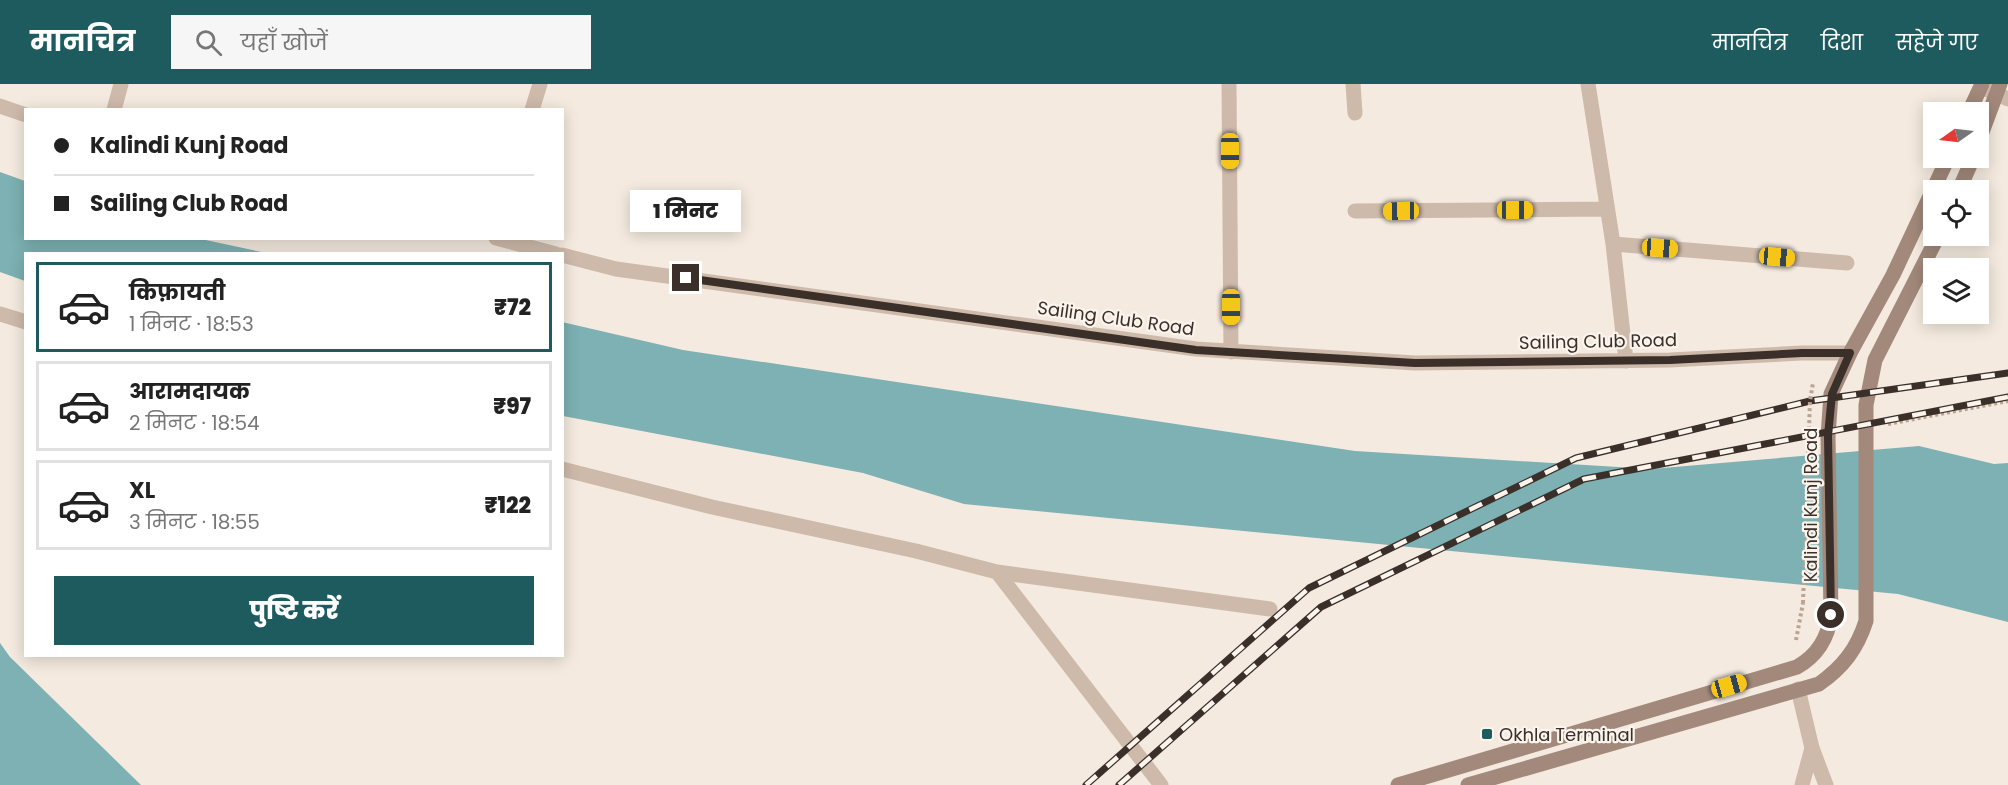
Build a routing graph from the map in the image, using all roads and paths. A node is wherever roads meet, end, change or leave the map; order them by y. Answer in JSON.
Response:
{"nodes":[{"id":1,"x":121,"y":84,"type":"edge"},
{"id":2,"x":540,"y":84,"type":"edge"},
{"id":3,"x":1229,"y":84,"type":"edge"},
{"id":4,"x":1353,"y":84,"type":"edge"},
{"id":5,"x":1588,"y":84,"type":"edge"},
{"id":6,"x":1982,"y":86,"type":"edge"},
{"id":7,"x":2002,"y":92,"type":"edge"},
{"id":8,"x":1974,"y":102,"type":"edge"},
{"id":9,"x":0,"y":106,"type":"edge"},
{"id":10,"x":115,"y":108,"type":"edge"},
{"id":11,"x":533,"y":108,"type":"edge"},
{"id":12,"x":1355,"y":113,"type":"dead end"},
{"id":13,"x":24,"y":114,"type":"edge"},
{"id":14,"x":1989,"y":120,"type":"edge"},
{"id":15,"x":1943,"y":168,"type":"edge"},
{"id":16,"x":1607,"y":209,"type":"junction"},
{"id":17,"x":1355,"y":211,"type":"dead end"},
{"id":18,"x":1914,"y":231,"type":"junction"},
{"id":19,"x":1923,"y":233,"type":"edge"},
{"id":20,"x":504,"y":240,"type":"edge"},
{"id":21,"x":1613,"y":244,"type":"junction"},
{"id":22,"x":1933,"y":246,"type":"edge"},
{"id":23,"x":548,"y":252,"type":"edge"},
{"id":24,"x":564,"y":256,"type":"edge"},
{"id":25,"x":1847,"y":263,"type":"dead end"},
{"id":26,"x":0,"y":314,"type":"edge"},
{"id":27,"x":24,"y":321,"type":"edge"},
{"id":28,"x":1231,"y":352,"type":"junction"},
{"id":29,"x":1850,"y":353,"type":"junction"},
{"id":30,"x":1626,"y":361,"type":"junction"},
{"id":31,"x":1813,"y":383,"type":"dead end"},
{"id":32,"x":2008,"y":401,"type":"edge"},
{"id":33,"x":1866,"y":434,"type":"junction"},
{"id":34,"x":564,"y":470,"type":"edge"},
{"id":35,"x":997,"y":572,"type":"junction"},
{"id":36,"x":1270,"y":609,"type":"dead end"},
{"id":37,"x":1791,"y":669,"type":"junction"},
{"id":38,"x":1798,"y":689,"type":"junction"},
{"id":39,"x":1812,"y":748,"type":"junction"},
{"id":40,"x":1161,"y":785,"type":"edge"},
{"id":41,"x":1398,"y":785,"type":"edge"},
{"id":42,"x":1468,"y":785,"type":"edge"},
{"id":43,"x":1802,"y":785,"type":"edge"},
{"id":44,"x":1826,"y":785,"type":"edge"}],
"edges":[{"from":1,"to":10,"type":"street"},
{"from":2,"to":11,"type":"street"},
{"from":3,"to":28,"type":"street"},
{"from":4,"to":12,"type":"street"},
{"from":5,"to":16,"type":"street"},
{"from":6,"to":7,"type":"street"},
{"from":6,"to":8,"type":"main road"},
{"from":7,"to":14,"type":"main road"},
{"from":9,"to":13,"type":"street"},
{"from":15,"to":18,"type":"main road","name":"Kalindi Kunj Road"},
{"from":16,"to":17,"type":"street"},
{"from":16,"to":21,"type":"street"},
{"from":18,"to":19,"type":"main road"},
{"from":18,"to":29,"type":"main road","name":"Kalindi Kunj Road"},
{"from":20,"to":23,"type":"street"},
{"from":21,"to":25,"type":"street"},
{"from":21,"to":30,"type":"street"},
{"from":22,"to":33,"type":"main road"},
{"from":24,"to":28,"type":"street","name":"Sailing Club Road"},
{"from":26,"to":27,"type":"street"},
{"from":28,"to":30,"type":"street","name":"Sailing Club Road"},
{"from":29,"to":30,"type":"street","name":"Sailing Club Road"},
{"from":29,"to":37,"type":"main road","name":"Kalindi Kunj Road"},
{"from":31,"to":37,"type":"path","bridge":true},
{"from":32,"to":33,"type":"path"},
{"from":33,"to":38,"type":"main road"},
{"from":34,"to":35,"type":"street"},
{"from":35,"to":36,"type":"street"},
{"from":35,"to":40,"type":"street"},
{"from":37,"to":41,"type":"main road","name":"Kalindi Kunj Road"},
{"from":38,"to":39,"type":"street"},
{"from":38,"to":42,"type":"main road"},
{"from":39,"to":43,"type":"street"},
{"from":39,"to":44,"type":"street"}]}
